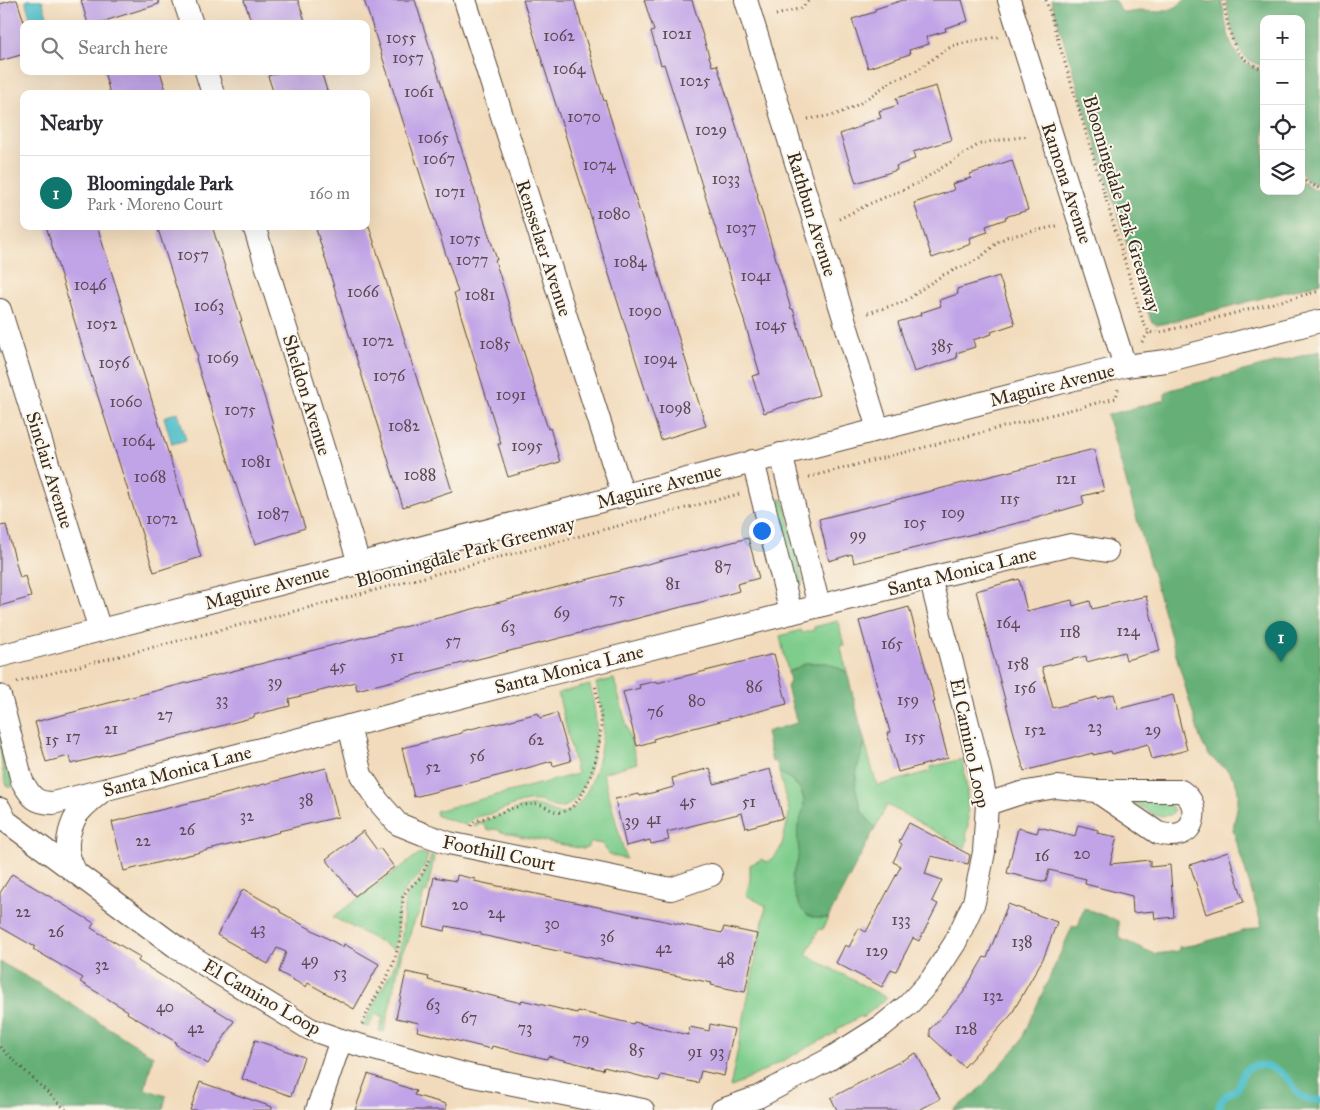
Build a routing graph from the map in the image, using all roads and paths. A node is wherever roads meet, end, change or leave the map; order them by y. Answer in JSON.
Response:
{"nodes":[{"id":1,"x":184,"y":0,"type":"edge"},
{"id":2,"x":465,"y":0,"type":"edge"},
{"id":3,"x":746,"y":0,"type":"edge"},
{"id":4,"x":809,"y":0,"type":"edge"},
{"id":5,"x":1009,"y":0,"type":"edge"},
{"id":6,"x":1046,"y":0,"type":"edge"},
{"id":7,"x":1223,"y":0,"type":"edge"},
{"id":8,"x":776,"y":15,"type":"dead end"},
{"id":9,"x":191,"y":20,"type":"edge"},
{"id":10,"x":998,"y":37,"type":"dead end"},
{"id":11,"x":1260,"y":68,"type":"edge"},
{"id":12,"x":207,"y":75,"type":"edge"},
{"id":13,"x":212,"y":90,"type":"edge"},
{"id":14,"x":808,"y":119,"type":"dead end"},
{"id":15,"x":1029,"y":136,"type":"dead end"},
{"id":16,"x":1305,"y":181,"type":"edge"},
{"id":17,"x":1320,"y":188,"type":"edge"},
{"id":18,"x":839,"y":219,"type":"dead end"},
{"id":19,"x":1057,"y":226,"type":"dead end"},
{"id":20,"x":255,"y":230,"type":"edge"},
{"id":21,"x":1320,"y":291,"type":"edge"},
{"id":22,"x":0,"y":310,"type":"edge"},
{"id":23,"x":868,"y":313,"type":"dead end"},
{"id":24,"x":1320,"y":321,"type":"edge"},
{"id":25,"x":1125,"y":366,"type":"junction"},
{"id":26,"x":1116,"y":398,"type":"dead end"},
{"id":27,"x":878,"y":429,"type":"junction"},
{"id":28,"x":781,"y":454,"type":"junction"},
{"id":29,"x":753,"y":461,"type":"junction"},
{"id":30,"x":803,"y":478,"type":"dead end"},
{"id":31,"x":744,"y":493,"type":"dead end"},
{"id":32,"x":622,"y":495,"type":"junction"},
{"id":33,"x":1107,"y":552,"type":"dead end"},
{"id":34,"x":359,"y":563,"type":"junction"},
{"id":35,"x":930,"y":578,"type":"junction"},
{"id":36,"x":819,"y":606,"type":"junction"},
{"id":37,"x":791,"y":613,"type":"junction"},
{"id":38,"x":100,"y":630,"type":"junction"},
{"id":39,"x":0,"y":656,"type":"edge"},
{"id":40,"x":594,"y":681,"type":"dead end"},
{"id":41,"x":18,"y":682,"type":"dead end"},
{"id":42,"x":0,"y":696,"type":"edge"},
{"id":43,"x":349,"y":726,"type":"junction"},
{"id":44,"x":103,"y":791,"type":"junction"},
{"id":45,"x":1096,"y":791,"type":"dead end"},
{"id":46,"x":33,"y":798,"type":"junction"},
{"id":47,"x":987,"y":804,"type":"junction"},
{"id":48,"x":3,"y":815,"type":"edge"},
{"id":49,"x":472,"y":823,"type":"dead end"},
{"id":50,"x":430,"y":854,"type":"dead end"},
{"id":51,"x":75,"y":871,"type":"junction"},
{"id":52,"x":711,"y":875,"type":"dead end"},
{"id":53,"x":361,"y":1027,"type":"dead end"},
{"id":54,"x":342,"y":1040,"type":"junction"},
{"id":55,"x":0,"y":1047,"type":"edge"},
{"id":56,"x":66,"y":1110,"type":"edge"},
{"id":57,"x":317,"y":1110,"type":"edge"},
{"id":58,"x":643,"y":1110,"type":"edge"},
{"id":59,"x":722,"y":1110,"type":"edge"}],
"edges":[{"from":1,"to":9,"type":"street"},
{"from":2,"to":32,"type":"street","name":"Rensselaer Avenue"},
{"from":3,"to":27,"type":"street","name":"Rathbun Avenue"},
{"from":4,"to":8,"type":"path"},
{"from":5,"to":25,"type":"street","name":"Ramona Avenue"},
{"from":6,"to":21,"type":"path","name":"Bloomingdale Park Greenway"},
{"from":7,"to":11,"type":"path"},
{"from":10,"to":14,"type":"path"},
{"from":12,"to":13,"type":"street"},
{"from":15,"to":18,"type":"path"},
{"from":16,"to":17,"type":"path"},
{"from":19,"to":23,"type":"path"},
{"from":20,"to":34,"type":"street","name":"Sheldon Avenue"},
{"from":22,"to":38,"type":"street","name":"Sinclair Avenue"},
{"from":24,"to":25,"type":"street","name":"Maguire Avenue"},
{"from":25,"to":27,"type":"street","name":"Maguire Avenue"},
{"from":26,"to":30,"type":"path"},
{"from":27,"to":28,"type":"street","name":"Maguire Avenue"},
{"from":28,"to":29,"type":"street","name":"Maguire Avenue"},
{"from":28,"to":36,"type":"street"},
{"from":29,"to":32,"type":"street","name":"Maguire Avenue"},
{"from":29,"to":37,"type":"street"},
{"from":31,"to":41,"type":"path","name":"Bloomingdale Park Greenway"},
{"from":32,"to":34,"type":"street","name":"Maguire Avenue"},
{"from":33,"to":35,"type":"street","name":"Santa Monica Lane"},
{"from":34,"to":38,"type":"street","name":"Maguire Avenue"},
{"from":35,"to":36,"type":"street","name":"Santa Monica Lane"},
{"from":35,"to":47,"type":"street","name":"El Camino Loop"},
{"from":36,"to":37,"type":"street","name":"Santa Monica Lane"},
{"from":37,"to":43,"type":"street","name":"Santa Monica Lane"},
{"from":38,"to":39,"type":"street","name":"Maguire Avenue"},
{"from":40,"to":49,"type":"path"},
{"from":42,"to":46,"type":"street"},
{"from":43,"to":44,"type":"street","name":"Santa Monica Lane"},
{"from":43,"to":52,"type":"street","name":"Foothill Court"},
{"from":44,"to":46,"type":"street","name":"Santa Monica Lane"},
{"from":44,"to":51,"type":"street"},
{"from":45,"to":47,"type":"street"},
{"from":46,"to":48,"type":"street"},
{"from":47,"to":59,"type":"street","name":"El Camino Loop"},
{"from":48,"to":51,"type":"street","name":"El Camino Loop"},
{"from":50,"to":53,"type":"path"},
{"from":51,"to":54,"type":"street","name":"El Camino Loop"},
{"from":54,"to":57,"type":"street"},
{"from":54,"to":58,"type":"street","name":"El Camino Loop"},
{"from":55,"to":56,"type":"path"}]}
